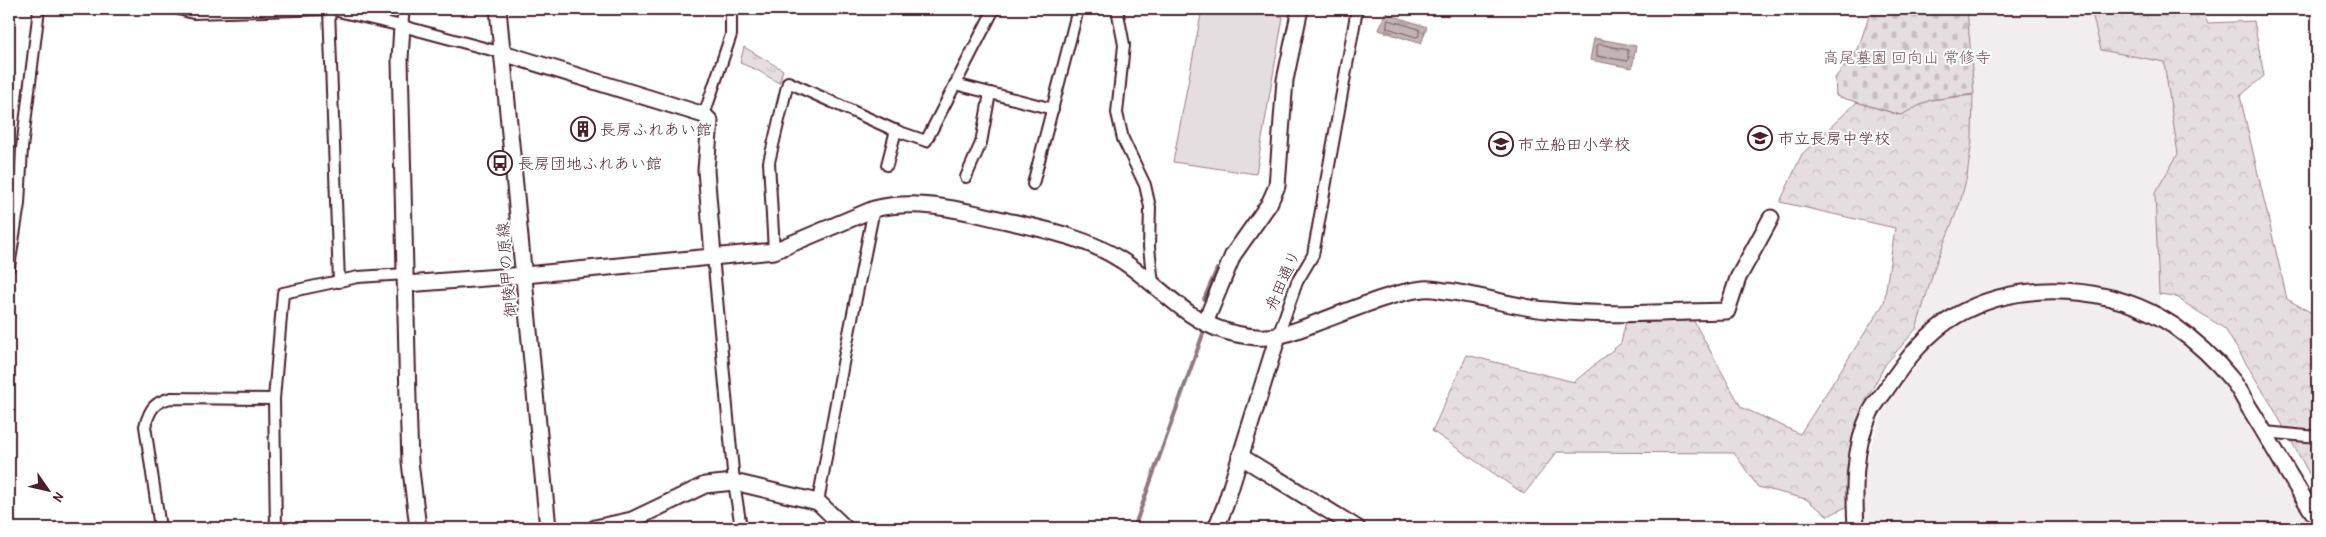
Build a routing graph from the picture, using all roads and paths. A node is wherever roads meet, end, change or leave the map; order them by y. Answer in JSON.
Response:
{"nodes":[{"id":1,"x":39,"y":9,"type":"edge"},
{"id":2,"x":179,"y":9,"type":"edge"},
{"id":3,"x":329,"y":9,"type":"edge"},
{"id":4,"x":404,"y":9,"type":"edge"},
{"id":5,"x":498,"y":9,"type":"edge"},
{"id":6,"x":732,"y":9,"type":"edge"},
{"id":7,"x":994,"y":9,"type":"edge"},
{"id":8,"x":1078,"y":9,"type":"edge"},
{"id":9,"x":1117,"y":9,"type":"edge"},
{"id":10,"x":1300,"y":9,"type":"edge"},
{"id":11,"x":1357,"y":9,"type":"edge"},
{"id":12,"x":282,"y":10,"type":"edge"},
{"id":13,"x":402,"y":26,"type":"junction"},
{"id":14,"x":503,"y":53,"type":"junction"},
{"id":15,"x":955,"y":84,"type":"junction"},
{"id":16,"x":990,"y":93,"type":"junction"},
{"id":17,"x":1054,"y":109,"type":"junction"},
{"id":18,"x":704,"y":115,"type":"junction"},
{"id":19,"x":896,"y":130,"type":"junction"},
{"id":20,"x":887,"y":165,"type":"dead end"},
{"id":21,"x":966,"y":177,"type":"dead end"},
{"id":22,"x":1033,"y":184,"type":"dead end"},
{"id":23,"x":874,"y":209,"type":"junction"},
{"id":24,"x":1771,"y":218,"type":"dead end"},
{"id":25,"x":11,"y":240,"type":"edge"},
{"id":26,"x":774,"y":251,"type":"junction"},
{"id":27,"x":712,"y":256,"type":"junction"},
{"id":28,"x":9,"y":267,"type":"edge"},
{"id":29,"x":525,"y":275,"type":"junction"},
{"id":30,"x":406,"y":279,"type":"junction"},
{"id":31,"x":339,"y":282,"type":"junction"},
{"id":32,"x":1153,"y":284,"type":"junction"},
{"id":33,"x":1205,"y":323,"type":"junction"},
{"id":34,"x":1278,"y":336,"type":"junction"},
{"id":35,"x":274,"y":399,"type":"junction"},
{"id":36,"x":2265,"y":432,"type":"junction"},
{"id":37,"x":2317,"y":437,"type":"edge"},
{"id":38,"x":1240,"y":456,"type":"junction"},
{"id":39,"x":734,"y":482,"type":"junction"},
{"id":40,"x":818,"y":502,"type":"junction"},
{"id":41,"x":2317,"y":518,"type":"edge"},
{"id":42,"x":160,"y":528,"type":"edge"},
{"id":43,"x":276,"y":528,"type":"edge"},
{"id":44,"x":418,"y":528,"type":"edge"},
{"id":45,"x":548,"y":528,"type":"edge"},
{"id":46,"x":595,"y":528,"type":"edge"},
{"id":47,"x":742,"y":528,"type":"edge"},
{"id":48,"x":845,"y":528,"type":"edge"},
{"id":49,"x":1216,"y":528,"type":"edge"},
{"id":50,"x":1357,"y":528,"type":"edge"},
{"id":51,"x":1856,"y":528,"type":"edge"}],
"edges":[{"from":1,"to":25,"type":"street"},
{"from":2,"to":12,"type":"street"},
{"from":3,"to":12,"type":"street"},
{"from":3,"to":13,"type":"street"},
{"from":3,"to":31,"type":"street"},
{"from":4,"to":13,"type":"street"},
{"from":5,"to":14,"type":"street","name":"御陵甲の原線"},
{"from":6,"to":18,"type":"street"},
{"from":7,"to":15,"type":"street"},
{"from":8,"to":17,"type":"street"},
{"from":9,"to":32,"type":"street"},
{"from":10,"to":33,"type":"street"},
{"from":11,"to":34,"type":"street","name":"舟田通り"},
{"from":13,"to":14,"type":"street"},
{"from":13,"to":30,"type":"street"},
{"from":14,"to":18,"type":"street"},
{"from":14,"to":29,"type":"street","name":"御陵甲の原線"},
{"from":15,"to":16,"type":"street"},
{"from":15,"to":19,"type":"street"},
{"from":16,"to":17,"type":"street"},
{"from":16,"to":21,"type":"street"},
{"from":17,"to":22,"type":"street"},
{"from":18,"to":27,"type":"street"},
{"from":19,"to":20,"type":"street"},
{"from":19,"to":26,"type":"street"},
{"from":23,"to":26,"type":"street"},
{"from":23,"to":32,"type":"street"},
{"from":23,"to":40,"type":"street"},
{"from":24,"to":34,"type":"street"},
{"from":25,"to":28,"type":"street"},
{"from":26,"to":27,"type":"street"},
{"from":27,"to":29,"type":"street"},
{"from":27,"to":39,"type":"street"},
{"from":29,"to":30,"type":"street"},
{"from":29,"to":45,"type":"street","name":"御陵甲の原線"},
{"from":30,"to":31,"type":"street"},
{"from":30,"to":44,"type":"street"},
{"from":31,"to":35,"type":"street"},
{"from":32,"to":33,"type":"street"},
{"from":33,"to":34,"type":"street"},
{"from":34,"to":38,"type":"street","name":"舟田通り"},
{"from":35,"to":42,"type":"street"},
{"from":35,"to":43,"type":"street"},
{"from":36,"to":37,"type":"street"},
{"from":36,"to":41,"type":"street"},
{"from":36,"to":51,"type":"street"},
{"from":38,"to":49,"type":"street","name":"舟田通り"},
{"from":38,"to":50,"type":"street"},
{"from":39,"to":40,"type":"street"},
{"from":39,"to":46,"type":"street"},
{"from":39,"to":47,"type":"street"},
{"from":40,"to":48,"type":"street"}]}
